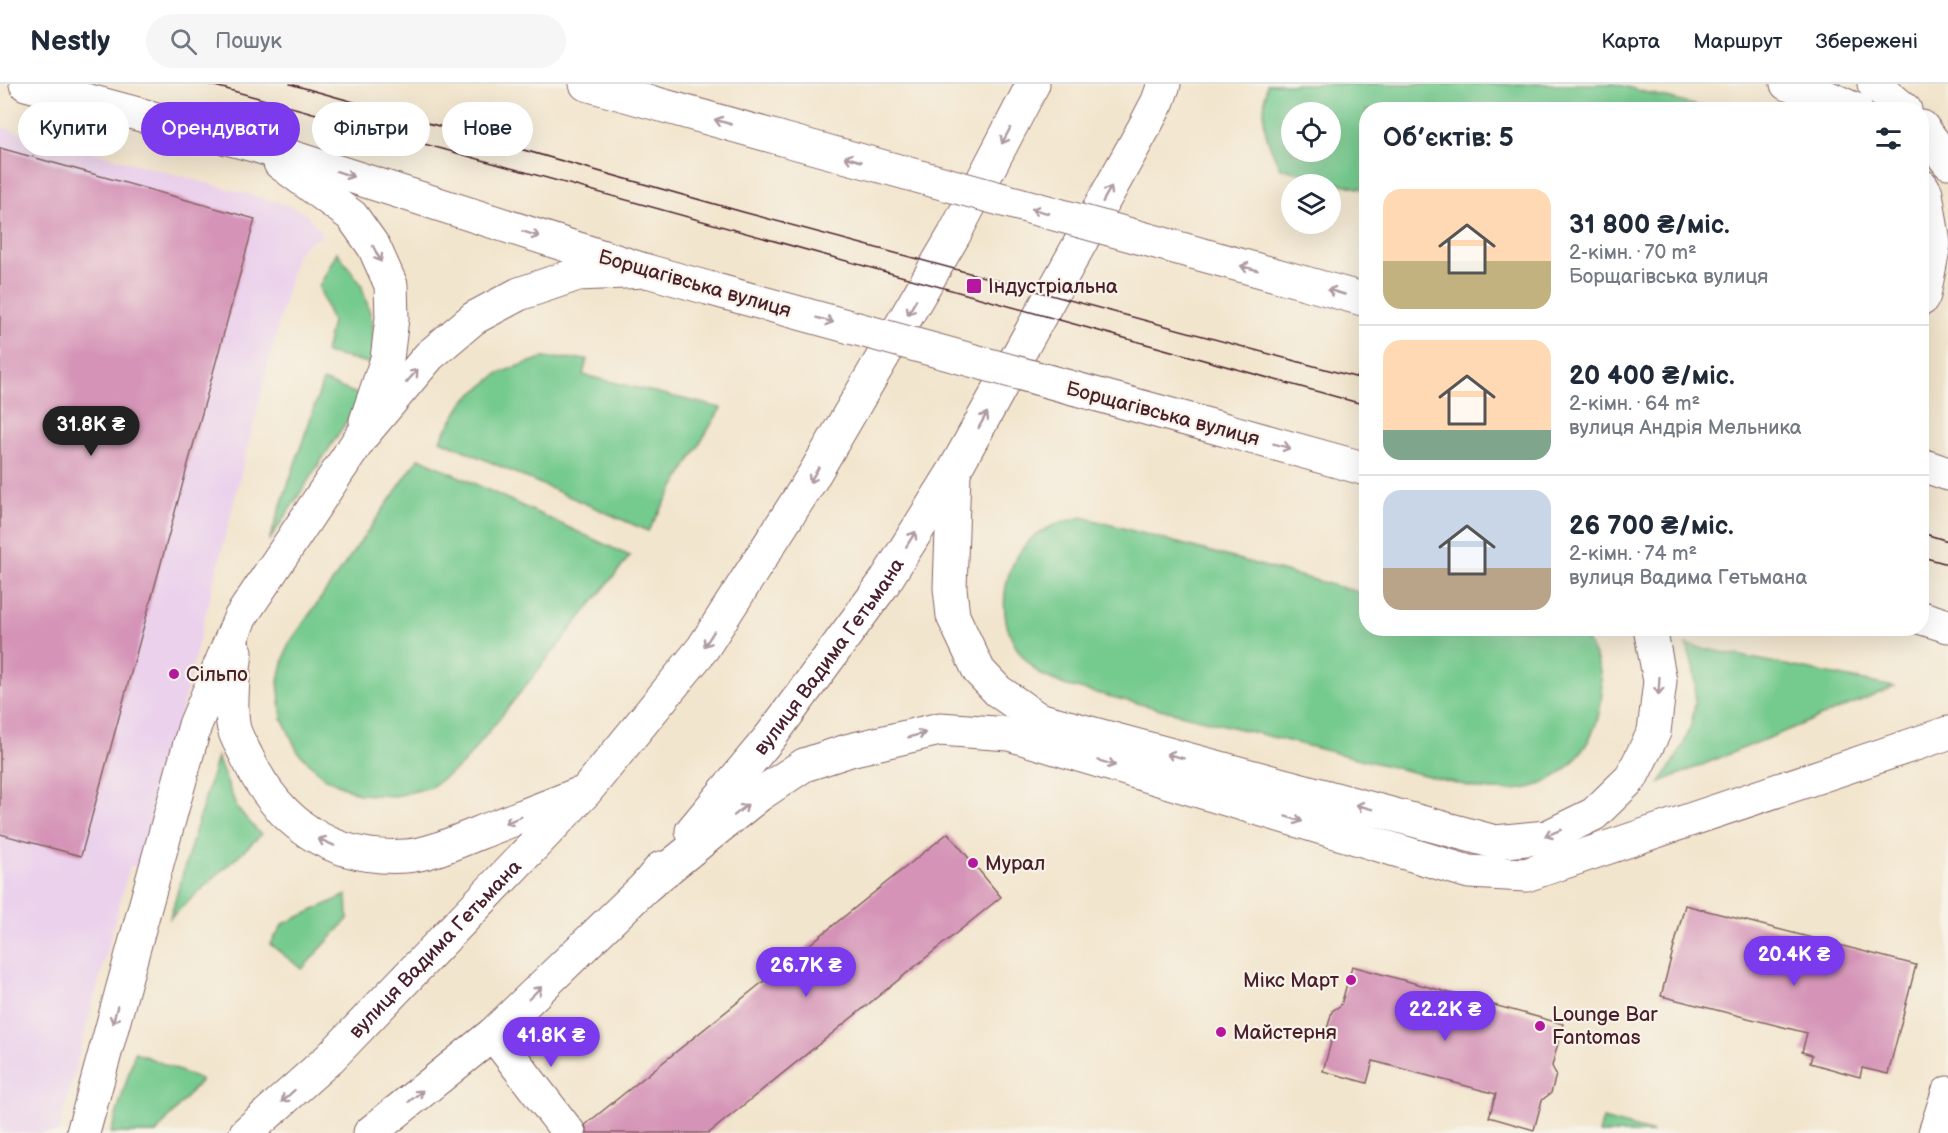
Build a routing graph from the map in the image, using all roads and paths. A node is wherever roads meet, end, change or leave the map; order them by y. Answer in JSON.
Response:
{"nodes":[{"id":1,"x":26,"y":84,"type":"edge"},
{"id":2,"x":586,"y":84,"type":"edge"},
{"id":3,"x":1033,"y":84,"type":"edge"},
{"id":4,"x":1787,"y":84,"type":"edge"},
{"id":5,"x":1874,"y":84,"type":"edge"},
{"id":6,"x":1165,"y":90,"type":"edge"},
{"id":7,"x":1838,"y":102,"type":"edge"},
{"id":8,"x":1895,"y":102,"type":"edge"},
{"id":9,"x":141,"y":115,"type":"edge"},
{"id":10,"x":1929,"y":136,"type":"edge"},
{"id":11,"x":271,"y":156,"type":"edge"},
{"id":12,"x":288,"y":156,"type":"edge"},
{"id":13,"x":1948,"y":162,"type":"edge"},
{"id":14,"x":1929,"y":212,"type":"edge"},
{"id":15,"x":1929,"y":270,"type":"edge"},
{"id":16,"x":647,"y":271,"type":"junction"},
{"id":17,"x":1359,"y":298,"type":"edge"},
{"id":18,"x":360,"y":436,"type":"junction"},
{"id":19,"x":1359,"y":467,"type":"edge"},
{"id":20,"x":1929,"y":467,"type":"edge"},
{"id":21,"x":954,"y":471,"type":"junction"},
{"id":22,"x":1948,"y":474,"type":"edge"},
{"id":23,"x":240,"y":618,"type":"junction"},
{"id":24,"x":1929,"y":620,"type":"edge"},
{"id":25,"x":1948,"y":626,"type":"edge"},
{"id":26,"x":1652,"y":636,"type":"edge"},
{"id":27,"x":1948,"y":733,"type":"edge"},
{"id":28,"x":586,"y":791,"type":"junction"},
{"id":29,"x":646,"y":886,"type":"junction"},
{"id":30,"x":493,"y":1034,"type":"junction"},
{"id":31,"x":1948,"y":1094,"type":"edge"},
{"id":32,"x":83,"y":1133,"type":"edge"},
{"id":33,"x":246,"y":1133,"type":"edge"},
{"id":34,"x":370,"y":1133,"type":"edge"},
{"id":35,"x":569,"y":1133,"type":"edge"},
{"id":36,"x":1935,"y":1133,"type":"edge"}],
"edges":[{"from":1,"to":9,"type":"main road","name":"Борщагівська вулиця"},
{"from":17,"to":2,"type":"main road","one_way":true,"bridge":true},
{"from":3,"to":28,"type":"main road","name":"вулиця Вадима Гетьмана","one_way":true},
{"from":4,"to":7,"type":"main road"},
{"from":5,"to":8,"type":"main road"},
{"from":21,"to":6,"type":"main road","name":"вулиця Вадима Гетьмана","one_way":true},
{"from":10,"to":13,"type":"main road"},
{"from":11,"to":18,"type":"main road","one_way":true},
{"from":12,"to":16,"type":"main road","name":"Борщагівська вулиця","one_way":true},
{"from":14,"to":15,"type":"main road"},
{"from":18,"to":16,"type":"main road","one_way":true},
{"from":16,"to":19,"type":"main road","name":"Борщагівська вулиця","one_way":true,"bridge":true},
{"from":18,"to":23,"type":"main road"},
{"from":20,"to":22,"type":"main road"},
{"from":26,"to":21,"type":"main road","one_way":true},
{"from":29,"to":21,"type":"main road","name":"вулиця Вадима Гетьмана","one_way":true},
{"from":28,"to":23,"type":"main road","one_way":true},
{"from":23,"to":32,"type":"main road","one_way":true},
{"from":24,"to":25,"type":"main road"},
{"from":29,"to":27,"type":"main road","one_way":true},
{"from":28,"to":33,"type":"main road","name":"вулиця Вадима Гетьмана","one_way":true},
{"from":30,"to":29,"type":"main road","name":"вулиця Вадима Гетьмана","one_way":true},
{"from":34,"to":30,"type":"main road","name":"вулиця Вадима Гетьмана","one_way":true},
{"from":30,"to":35,"type":"main road"},
{"from":31,"to":36,"type":"main road"}]}
